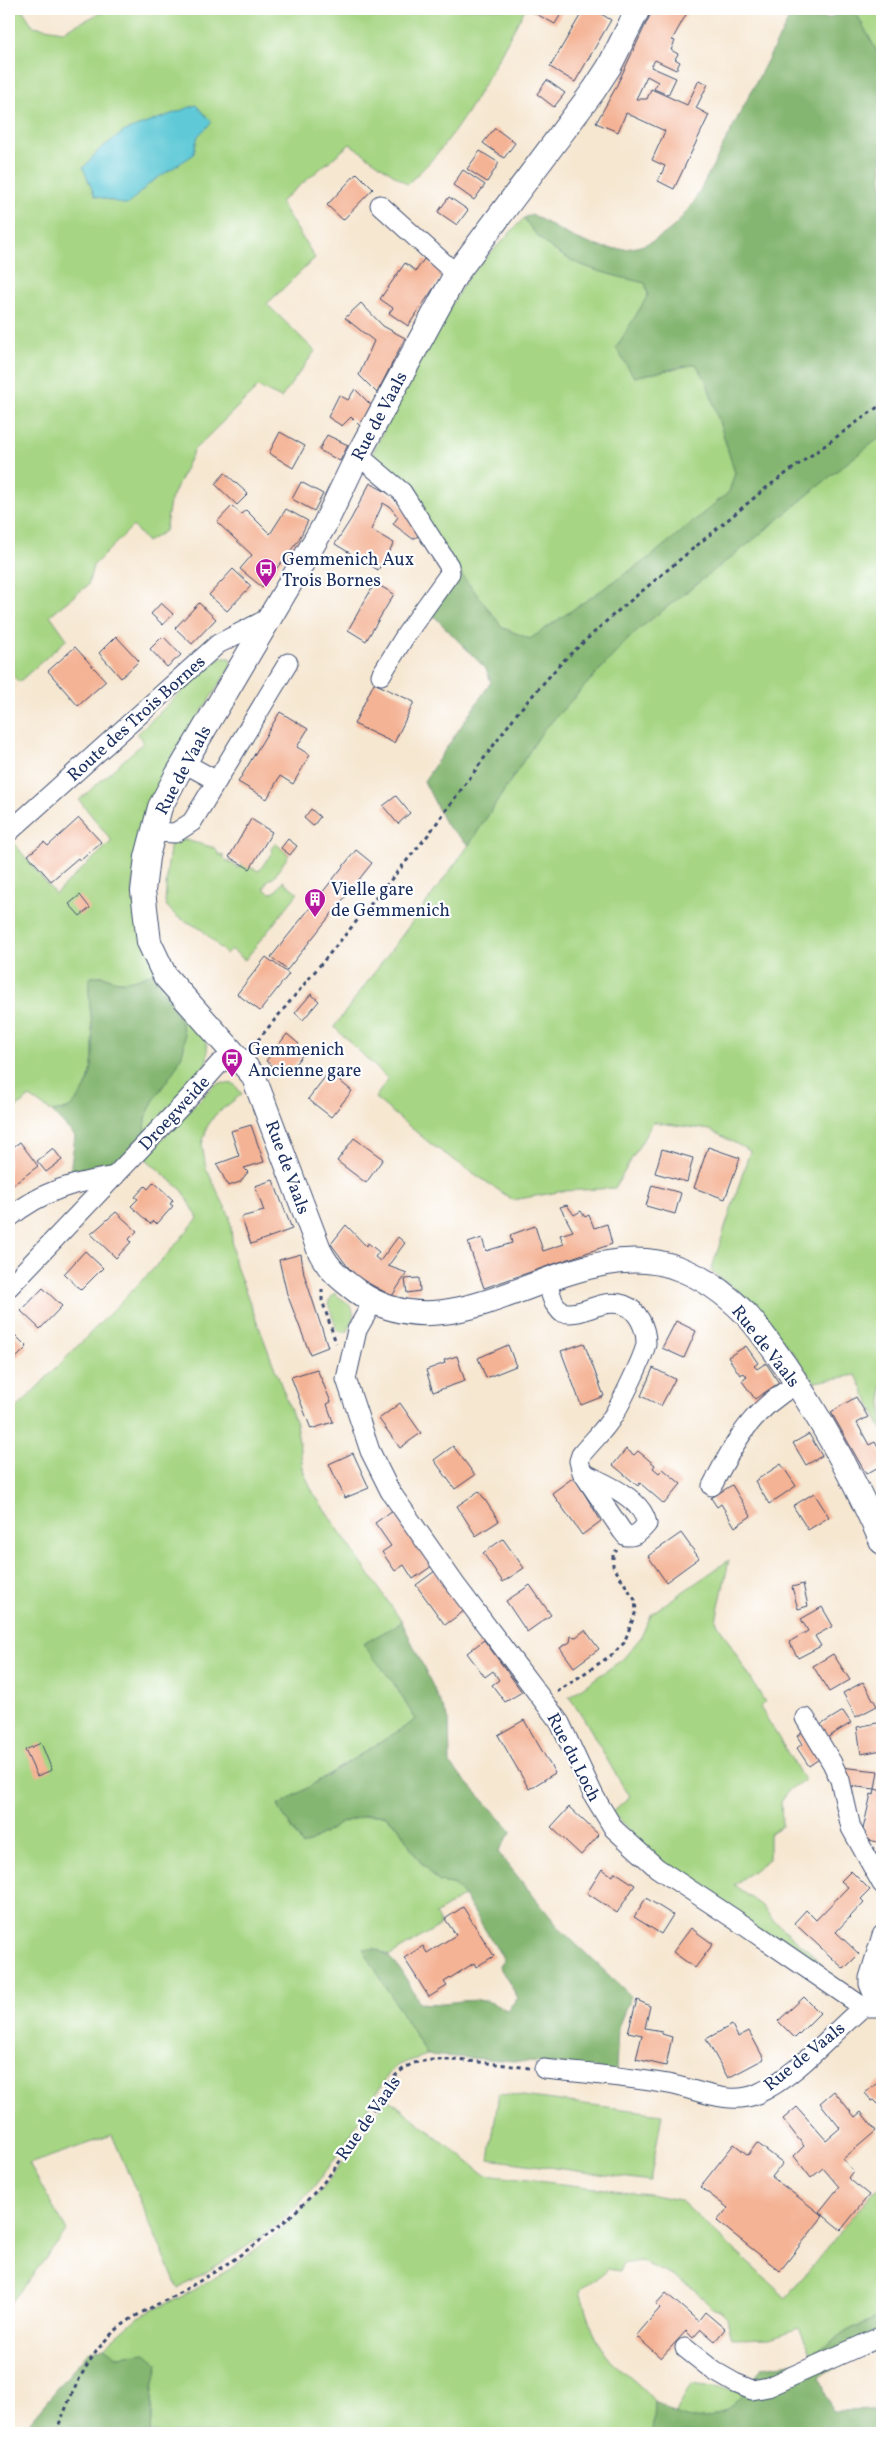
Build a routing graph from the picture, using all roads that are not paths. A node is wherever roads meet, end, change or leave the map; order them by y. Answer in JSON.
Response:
{"nodes":[{"id":1,"x":638,"y":9,"type":"edge"},
{"id":2,"x":380,"y":205,"type":"dead end"},
{"id":3,"x":456,"y":274,"type":"junction"},
{"id":4,"x":358,"y":455,"type":"junction"},
{"id":5,"x":271,"y":618,"type":"junction"},
{"id":6,"x":288,"y":663,"type":"dead end"},
{"id":7,"x":381,"y":675,"type":"dead end"},
{"id":8,"x":184,"y":763,"type":"junction"},
{"id":9,"x":217,"y":781,"type":"junction"},
{"id":10,"x":9,"y":832,"type":"edge"},
{"id":11,"x":152,"y":832,"type":"junction"},
{"id":12,"x":236,"y":1055,"type":"junction"},
{"id":13,"x":115,"y":1176,"type":"junction"},
{"id":14,"x":9,"y":1218,"type":"edge"},
{"id":15,"x":546,"y":1281,"type":"junction"},
{"id":16,"x":9,"y":1287,"type":"edge"},
{"id":17,"x":373,"y":1302,"type":"junction"},
{"id":18,"x":797,"y":1384,"type":"junction"},
{"id":19,"x":582,"y":1472,"type":"junction"},
{"id":20,"x":712,"y":1486,"type":"dead end"},
{"id":21,"x":882,"y":1542,"type":"edge"},
{"id":22,"x":805,"y":1718,"type":"dead end"},
{"id":23,"x":882,"y":1884,"type":"edge"},
{"id":24,"x":882,"y":1935,"type":"edge"},
{"id":25,"x":874,"y":2007,"type":"edge"},
{"id":26,"x":544,"y":2069,"type":"road end"},
{"id":27,"x":882,"y":2336,"type":"edge"},
{"id":28,"x":685,"y":2348,"type":"dead end"}],
"edges":[{"from":1,"to":3,"type":"main road","name":"Rue de Vaals"},
{"from":2,"to":3,"type":"street"},
{"from":3,"to":4,"type":"main road","name":"Rue de Vaals"},
{"from":4,"to":5,"type":"main road","name":"Rue de Vaals"},
{"from":4,"to":7,"type":"street"},
{"from":5,"to":8,"type":"main road","name":"Rue de Vaals"},
{"from":5,"to":10,"type":"street","name":"Route des Trois Bornes"},
{"from":6,"to":9,"type":"street"},
{"from":8,"to":9,"type":"street"},
{"from":8,"to":11,"type":"main road","name":"Rue de Vaals"},
{"from":9,"to":11,"type":"street"},
{"from":11,"to":12,"type":"main road","name":"Rue de Vaals"},
{"from":12,"to":13,"type":"street","name":"Droegweide"},
{"from":12,"to":17,"type":"main road","name":"Rue de Vaals"},
{"from":13,"to":14,"type":"street"},
{"from":13,"to":16,"type":"street","name":"Droegweide"},
{"from":15,"to":17,"type":"main road","name":"Rue de Vaals"},
{"from":15,"to":18,"type":"main road","name":"Rue de Vaals"},
{"from":15,"to":19,"type":"street"},
{"from":17,"to":25,"type":"street","name":"Rue du Loch"},
{"from":18,"to":20,"type":"street"},
{"from":18,"to":21,"type":"main road","name":"Rue de Vaals"},
{"from":19,"to":19,"type":"street"},
{"from":22,"to":23,"type":"street"},
{"from":24,"to":25,"type":"street"},
{"from":25,"to":26,"type":"street","name":"Rue de Vaals"},
{"from":27,"to":28,"type":"street"}]}
